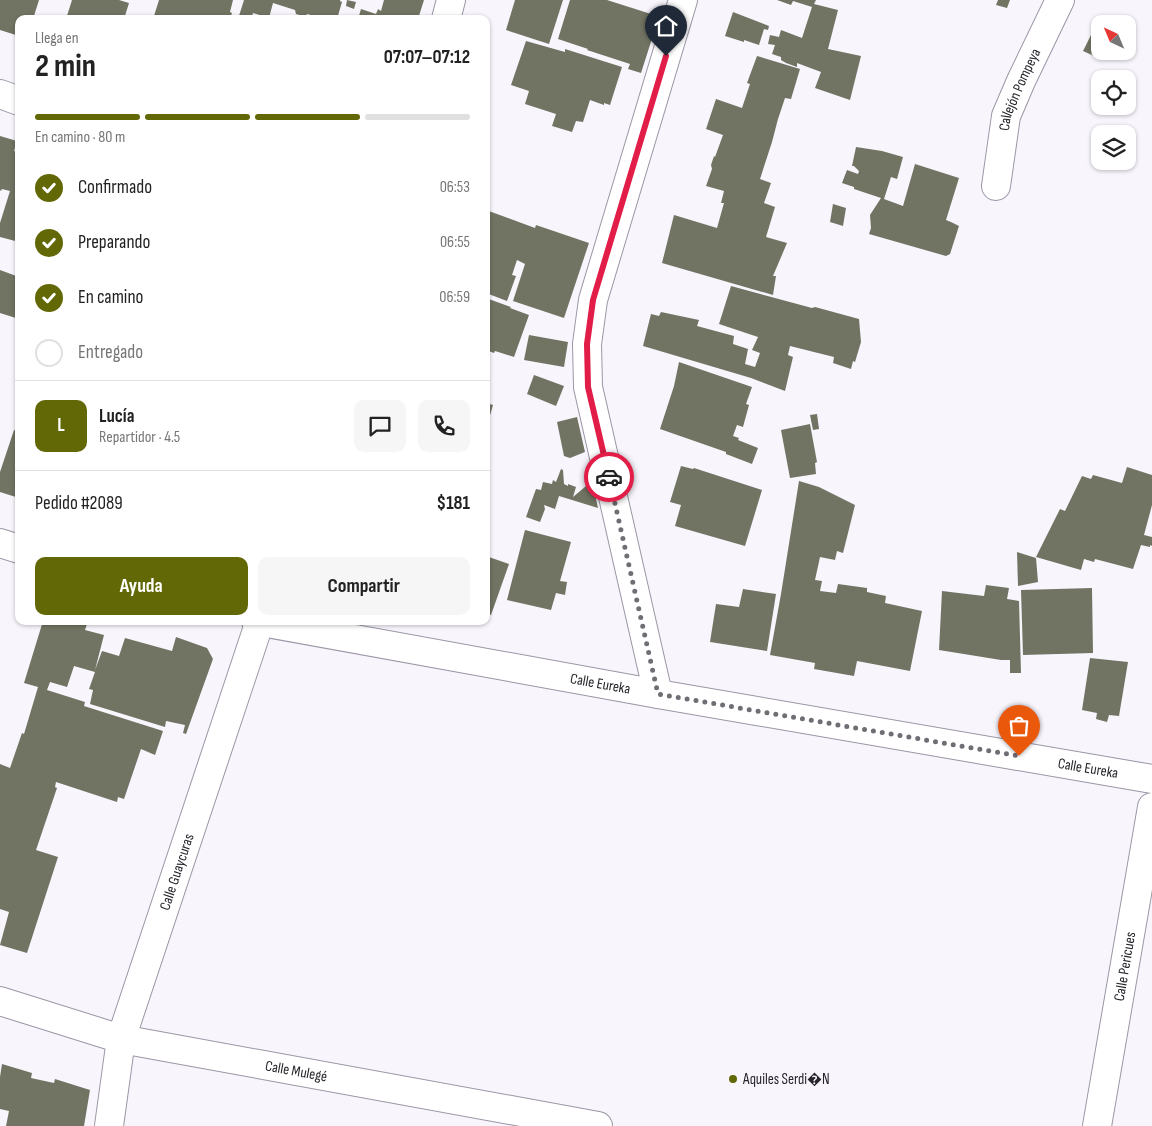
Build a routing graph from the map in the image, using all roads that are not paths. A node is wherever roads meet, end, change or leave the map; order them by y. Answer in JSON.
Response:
{"nodes":[{"id":1,"x":451,"y":0,"type":"edge"},
{"id":2,"x":683,"y":0,"type":"edge"},
{"id":3,"x":1060,"y":0,"type":"edge"},
{"id":4,"x":447,"y":15,"type":"edge"},
{"id":5,"x":0,"y":94,"type":"edge"},
{"id":6,"x":15,"y":100,"type":"edge"},
{"id":7,"x":996,"y":186,"type":"dead end"},
{"id":8,"x":0,"y":543,"type":"edge"},
{"id":9,"x":15,"y":548,"type":"edge"},
{"id":10,"x":257,"y":625,"type":"edge"},
{"id":11,"x":275,"y":625,"type":"edge"},
{"id":12,"x":658,"y":694,"type":"junction"},
{"id":13,"x":1152,"y":779,"type":"edge"},
{"id":14,"x":1152,"y":807,"type":"edge"},
{"id":15,"x":0,"y":1001,"type":"edge"},
{"id":16,"x":121,"y":1039,"type":"junction"},
{"id":17,"x":109,"y":1126,"type":"edge"},
{"id":18,"x":598,"y":1126,"type":"edge"},
{"id":19,"x":1097,"y":1126,"type":"edge"}],
"edges":[{"from":1,"to":4,"type":"street"},
{"from":2,"to":12,"type":"street"},
{"from":3,"to":7,"type":"street","name":"Callejón Pompeya"},
{"from":5,"to":6,"type":"street"},
{"from":8,"to":9,"type":"street"},
{"from":10,"to":16,"type":"street","name":"Calle Guaycuras"},
{"from":11,"to":12,"type":"street","name":"Calle Eureka"},
{"from":12,"to":13,"type":"street","name":"Calle Eureka"},
{"from":14,"to":19,"type":"street","name":"Calle Pericues"},
{"from":15,"to":16,"type":"street","name":"Calle Mulegé"},
{"from":16,"to":17,"type":"street","name":"Calle Guaycuras"},
{"from":16,"to":18,"type":"street","name":"Calle Mulegé"}]}
